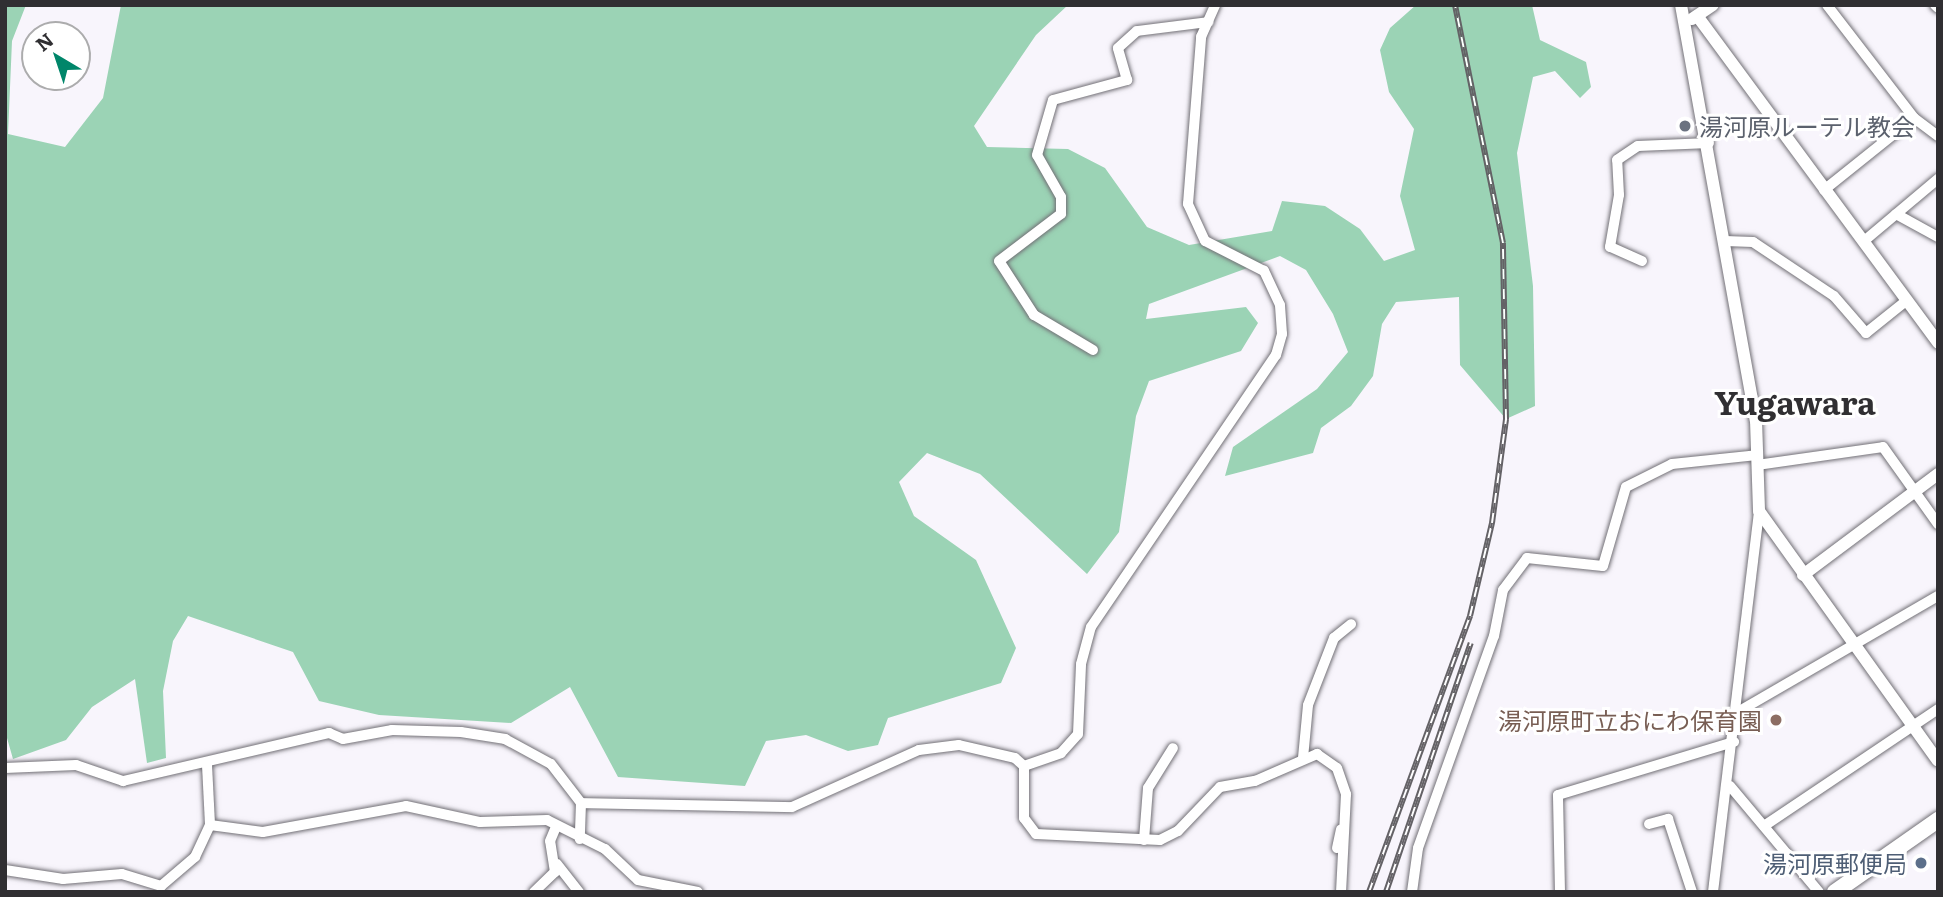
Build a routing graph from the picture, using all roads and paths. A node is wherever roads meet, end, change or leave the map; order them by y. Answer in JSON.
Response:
{"nodes":[{"id":1,"x":1215,"y":5,"type":"edge"},
{"id":2,"x":1681,"y":5,"type":"edge"},
{"id":3,"x":1713,"y":5,"type":"edge"},
{"id":4,"x":1827,"y":5,"type":"edge"},
{"id":5,"x":1698,"y":17,"type":"junction"},
{"id":6,"x":1209,"y":22,"type":"junction"},
{"id":7,"x":1686,"y":23,"type":"junction"},
{"id":8,"x":1914,"y":118,"type":"junction"},
{"id":9,"x":1938,"y":136,"type":"edge"},
{"id":10,"x":1709,"y":143,"type":"junction"},
{"id":11,"x":1938,"y":179,"type":"edge"},
{"id":12,"x":1824,"y":190,"type":"junction"},
{"id":13,"x":1896,"y":214,"type":"junction"},
{"id":14,"x":1938,"y":237,"type":"edge"},
{"id":15,"x":1725,"y":241,"type":"junction"},
{"id":16,"x":1864,"y":241,"type":"junction"},
{"id":17,"x":1642,"y":261,"type":"dead end"},
{"id":18,"x":1906,"y":301,"type":"junction"},
{"id":19,"x":1938,"y":344,"type":"edge"},
{"id":20,"x":1093,"y":350,"type":"dead end"},
{"id":21,"x":1757,"y":460,"type":"junction"},
{"id":22,"x":1938,"y":474,"type":"edge"},
{"id":23,"x":1915,"y":491,"type":"junction"},
{"id":24,"x":1759,"y":511,"type":"junction"},
{"id":25,"x":1938,"y":524,"type":"edge"},
{"id":26,"x":1803,"y":575,"type":"junction"},
{"id":27,"x":1938,"y":596,"type":"edge"},
{"id":28,"x":1351,"y":624,"type":"dead end"},
{"id":29,"x":1852,"y":643,"type":"junction"},
{"id":30,"x":1938,"y":709,"type":"edge"},
{"id":31,"x":1736,"y":713,"type":"junction"},
{"id":32,"x":1912,"y":724,"type":"junction"},
{"id":33,"x":1734,"y":742,"type":"junction"},
{"id":34,"x":1173,"y":748,"type":"dead end"},
{"id":35,"x":1303,"y":758,"type":"junction"},
{"id":36,"x":1938,"y":761,"type":"edge"},
{"id":37,"x":207,"y":765,"type":"junction"},
{"id":38,"x":1024,"y":766,"type":"junction"},
{"id":39,"x":5,"y":768,"type":"edge"},
{"id":40,"x":1730,"y":786,"type":"junction"},
{"id":41,"x":581,"y":803,"type":"junction"},
{"id":42,"x":1938,"y":820,"type":"edge"},
{"id":43,"x":1649,"y":824,"type":"dead end"},
{"id":44,"x":210,"y":825,"type":"junction"},
{"id":45,"x":1764,"y":826,"type":"junction"},
{"id":46,"x":555,"y":829,"type":"junction"},
{"id":47,"x":1341,"y":829,"type":"junction"},
{"id":48,"x":580,"y":839,"type":"junction"},
{"id":49,"x":1144,"y":840,"type":"junction"},
{"id":50,"x":1337,"y":848,"type":"dead end"},
{"id":51,"x":557,"y":864,"type":"junction"},
{"id":52,"x":5,"y":870,"type":"edge"},
{"id":53,"x":160,"y":889,"type":"edge"},
{"id":54,"x":534,"y":892,"type":"edge"},
{"id":55,"x":579,"y":892,"type":"edge"},
{"id":56,"x":698,"y":892,"type":"edge"},
{"id":57,"x":1341,"y":892,"type":"edge"},
{"id":58,"x":1412,"y":892,"type":"edge"},
{"id":59,"x":1560,"y":892,"type":"edge"},
{"id":60,"x":1692,"y":892,"type":"edge"},
{"id":61,"x":1713,"y":892,"type":"edge"},
{"id":62,"x":1819,"y":892,"type":"edge"},
{"id":63,"x":1835,"y":892,"type":"edge"}],
"edges":[{"from":1,"to":6,"type":"street"},
{"from":2,"to":7,"type":"street"},
{"from":3,"to":5,"type":"street"},
{"from":4,"to":8,"type":"street"},
{"from":5,"to":7,"type":"street"},
{"from":5,"to":12,"type":"street"},
{"from":6,"to":20,"type":"street"},
{"from":6,"to":38,"type":"street"},
{"from":7,"to":10,"type":"street"},
{"from":8,"to":9,"type":"street"},
{"from":8,"to":12,"type":"street"},
{"from":10,"to":15,"type":"street"},
{"from":10,"to":17,"type":"street"},
{"from":11,"to":13,"type":"street"},
{"from":12,"to":16,"type":"street"},
{"from":13,"to":14,"type":"street"},
{"from":13,"to":16,"type":"street"},
{"from":15,"to":18,"type":"street"},
{"from":15,"to":21,"type":"street"},
{"from":16,"to":18,"type":"street"},
{"from":18,"to":19,"type":"street"},
{"from":21,"to":23,"type":"street"},
{"from":21,"to":24,"type":"street"},
{"from":21,"to":58,"type":"street"},
{"from":22,"to":23,"type":"street"},
{"from":23,"to":25,"type":"street"},
{"from":23,"to":26,"type":"street"},
{"from":24,"to":26,"type":"street"},
{"from":24,"to":31,"type":"street"},
{"from":26,"to":29,"type":"street"},
{"from":27,"to":29,"type":"street"},
{"from":28,"to":35,"type":"street"},
{"from":29,"to":31,"type":"street"},
{"from":29,"to":32,"type":"street"},
{"from":30,"to":32,"type":"street"},
{"from":31,"to":33,"type":"street"},
{"from":32,"to":36,"type":"street"},
{"from":32,"to":45,"type":"street"},
{"from":33,"to":40,"type":"street"},
{"from":33,"to":59,"type":"street"},
{"from":34,"to":49,"type":"street"},
{"from":35,"to":47,"type":"street"},
{"from":35,"to":49,"type":"street"},
{"from":37,"to":39,"type":"street"},
{"from":37,"to":41,"type":"street"},
{"from":37,"to":44,"type":"street"},
{"from":38,"to":41,"type":"street"},
{"from":38,"to":49,"type":"street"},
{"from":40,"to":45,"type":"street"},
{"from":40,"to":61,"type":"street"},
{"from":41,"to":48,"type":"street"},
{"from":42,"to":63,"type":"main road"},
{"from":43,"to":60,"type":"street"},
{"from":44,"to":46,"type":"street"},
{"from":44,"to":53,"type":"street"},
{"from":45,"to":62,"type":"street"},
{"from":46,"to":48,"type":"street"},
{"from":46,"to":51,"type":"street"},
{"from":47,"to":50,"type":"street"},
{"from":47,"to":57,"type":"street"},
{"from":48,"to":56,"type":"street"},
{"from":51,"to":54,"type":"street"},
{"from":51,"to":55,"type":"street"},
{"from":52,"to":53,"type":"street"}]}
